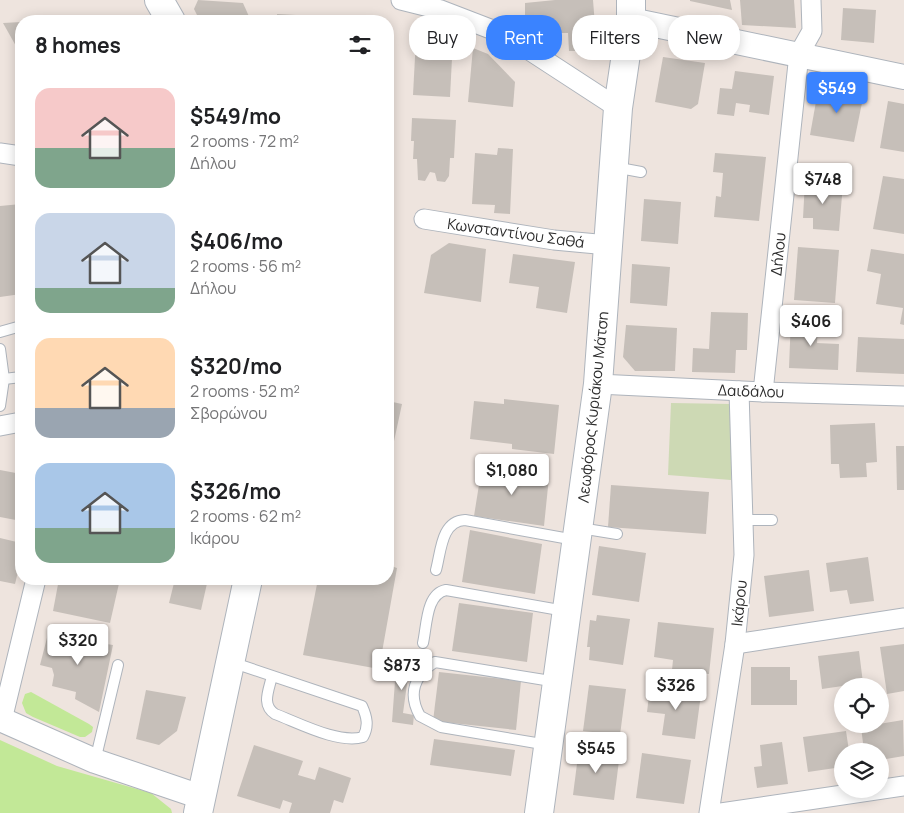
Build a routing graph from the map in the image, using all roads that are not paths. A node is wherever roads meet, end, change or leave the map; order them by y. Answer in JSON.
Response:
{"nodes":[{"id":1,"x":159,"y":0,"type":"edge"},
{"id":2,"x":401,"y":0,"type":"edge"},
{"id":3,"x":811,"y":0,"type":"edge"},
{"id":4,"x":631,"y":10,"type":"edge"},
{"id":5,"x":168,"y":15,"type":"edge"},
{"id":6,"x":799,"y":54,"type":"junction"},
{"id":7,"x":904,"y":77,"type":"edge"},
{"id":8,"x":618,"y":108,"type":"junction"},
{"id":9,"x":0,"y":153,"type":"edge"},
{"id":10,"x":15,"y":155,"type":"edge"},
{"id":11,"x":613,"y":167,"type":"junction"},
{"id":12,"x":641,"y":172,"type":"dead end"},
{"id":13,"x":424,"y":219,"type":"dead end"},
{"id":14,"x":608,"y":245,"type":"junction"},
{"id":15,"x":15,"y":328,"type":"edge"},
{"id":16,"x":0,"y":332,"type":"edge"},
{"id":17,"x":0,"y":349,"type":"edge"},
{"id":18,"x":15,"y":378,"type":"edge"},
{"id":19,"x":4,"y":379,"type":"junction"},
{"id":20,"x":598,"y":384,"type":"junction"},
{"id":21,"x":739,"y":391,"type":"junction"},
{"id":22,"x":763,"y":392,"type":"junction"},
{"id":23,"x":904,"y":396,"type":"edge"},
{"id":24,"x":0,"y":406,"type":"edge"},
{"id":25,"x":15,"y":423,"type":"edge"},
{"id":26,"x":0,"y":426,"type":"edge"},
{"id":27,"x":743,"y":520,"type":"junction"},
{"id":28,"x":772,"y":520,"type":"dead end"},
{"id":29,"x":578,"y":534,"type":"junction"},
{"id":30,"x":617,"y":534,"type":"dead end"},
{"id":31,"x":436,"y":570,"type":"dead end"},
{"id":32,"x":35,"y":585,"type":"edge"},
{"id":33,"x":247,"y":585,"type":"edge"},
{"id":34,"x":568,"y":612,"type":"junction"},
{"id":35,"x":904,"y":618,"type":"edge"},
{"id":36,"x":423,"y":643,"type":"dead end"},
{"id":37,"x":735,"y":644,"type":"junction"},
{"id":38,"x":231,"y":662,"type":"junction"},
{"id":39,"x":118,"y":665,"type":"dead end"},
{"id":40,"x":272,"y":676,"type":"junction"},
{"id":41,"x":558,"y":682,"type":"junction"},
{"id":42,"x":1,"y":720,"type":"edge"},
{"id":43,"x":549,"y":745,"type":"junction"},
{"id":44,"x":95,"y":761,"type":"junction"},
{"id":45,"x":904,"y":786,"type":"edge"},
{"id":46,"x":200,"y":805,"type":"edge"},
{"id":47,"x":539,"y":813,"type":"edge"},
{"id":48,"x":709,"y":813,"type":"edge"},
{"id":49,"x":720,"y":813,"type":"edge"}],
"edges":[{"from":1,"to":5,"type":"main road"},
{"from":2,"to":8,"type":"street"},
{"from":3,"to":6,"type":"street","name":"Δήλου"},
{"from":4,"to":6,"type":"street"},
{"from":4,"to":8,"type":"main road","name":"Λεωφόρος Κυριάκου Μάτση"},
{"from":6,"to":7,"type":"street"},
{"from":6,"to":22,"type":"street","name":"Δήλου"},
{"from":8,"to":11,"type":"main road","name":"Λεωφόρος Κυριάκου Μάτση"},
{"from":9,"to":10,"type":"street"},
{"from":11,"to":12,"type":"lane"},
{"from":11,"to":14,"type":"main road","name":"Λεωφόρος Κυριάκου Μάτση"},
{"from":13,"to":14,"type":"street","name":"Κωνσταντίνου Σαθά"},
{"from":14,"to":20,"type":"main road","name":"Λεωφόρος Κυριάκου Μάτση"},
{"from":15,"to":16,"type":"lane"},
{"from":17,"to":19,"type":"lane"},
{"from":18,"to":19,"type":"lane"},
{"from":19,"to":24,"type":"lane"},
{"from":20,"to":21,"type":"street","name":"Δαιδάλου"},
{"from":20,"to":29,"type":"main road","name":"Λεωφόρος Κυριάκου Μάτση"},
{"from":21,"to":22,"type":"street","name":"Δαιδάλου"},
{"from":21,"to":27,"type":"street","name":"Ικάρου"},
{"from":22,"to":23,"type":"street","name":"Δαιδάλου"},
{"from":25,"to":26,"type":"street"},
{"from":27,"to":28,"type":"lane"},
{"from":27,"to":37,"type":"street","name":"Ικάρου"},
{"from":29,"to":30,"type":"lane"},
{"from":29,"to":31,"type":"lane"},
{"from":29,"to":34,"type":"main road","name":"Λεωφόρος Κυριάκου Μάτση"},
{"from":32,"to":42,"type":"street"},
{"from":33,"to":38,"type":"main road"},
{"from":34,"to":36,"type":"lane"},
{"from":34,"to":41,"type":"main road","name":"Λεωφόρος Κυριάκου Μάτση"},
{"from":35,"to":37,"type":"street"},
{"from":37,"to":48,"type":"street","name":"Ικάρου"},
{"from":38,"to":40,"type":"lane"},
{"from":38,"to":46,"type":"main road"},
{"from":39,"to":44,"type":"lane"},
{"from":40,"to":40,"type":"lane"},
{"from":41,"to":43,"type":"main road","name":"Λεωφόρος Κυριάκου Μάτση"},
{"from":41,"to":43,"type":"lane"},
{"from":42,"to":44,"type":"street"},
{"from":43,"to":47,"type":"main road","name":"Λεωφόρος Κυριάκου Μάτση"},
{"from":44,"to":46,"type":"street"},
{"from":45,"to":49,"type":"street"}]}
